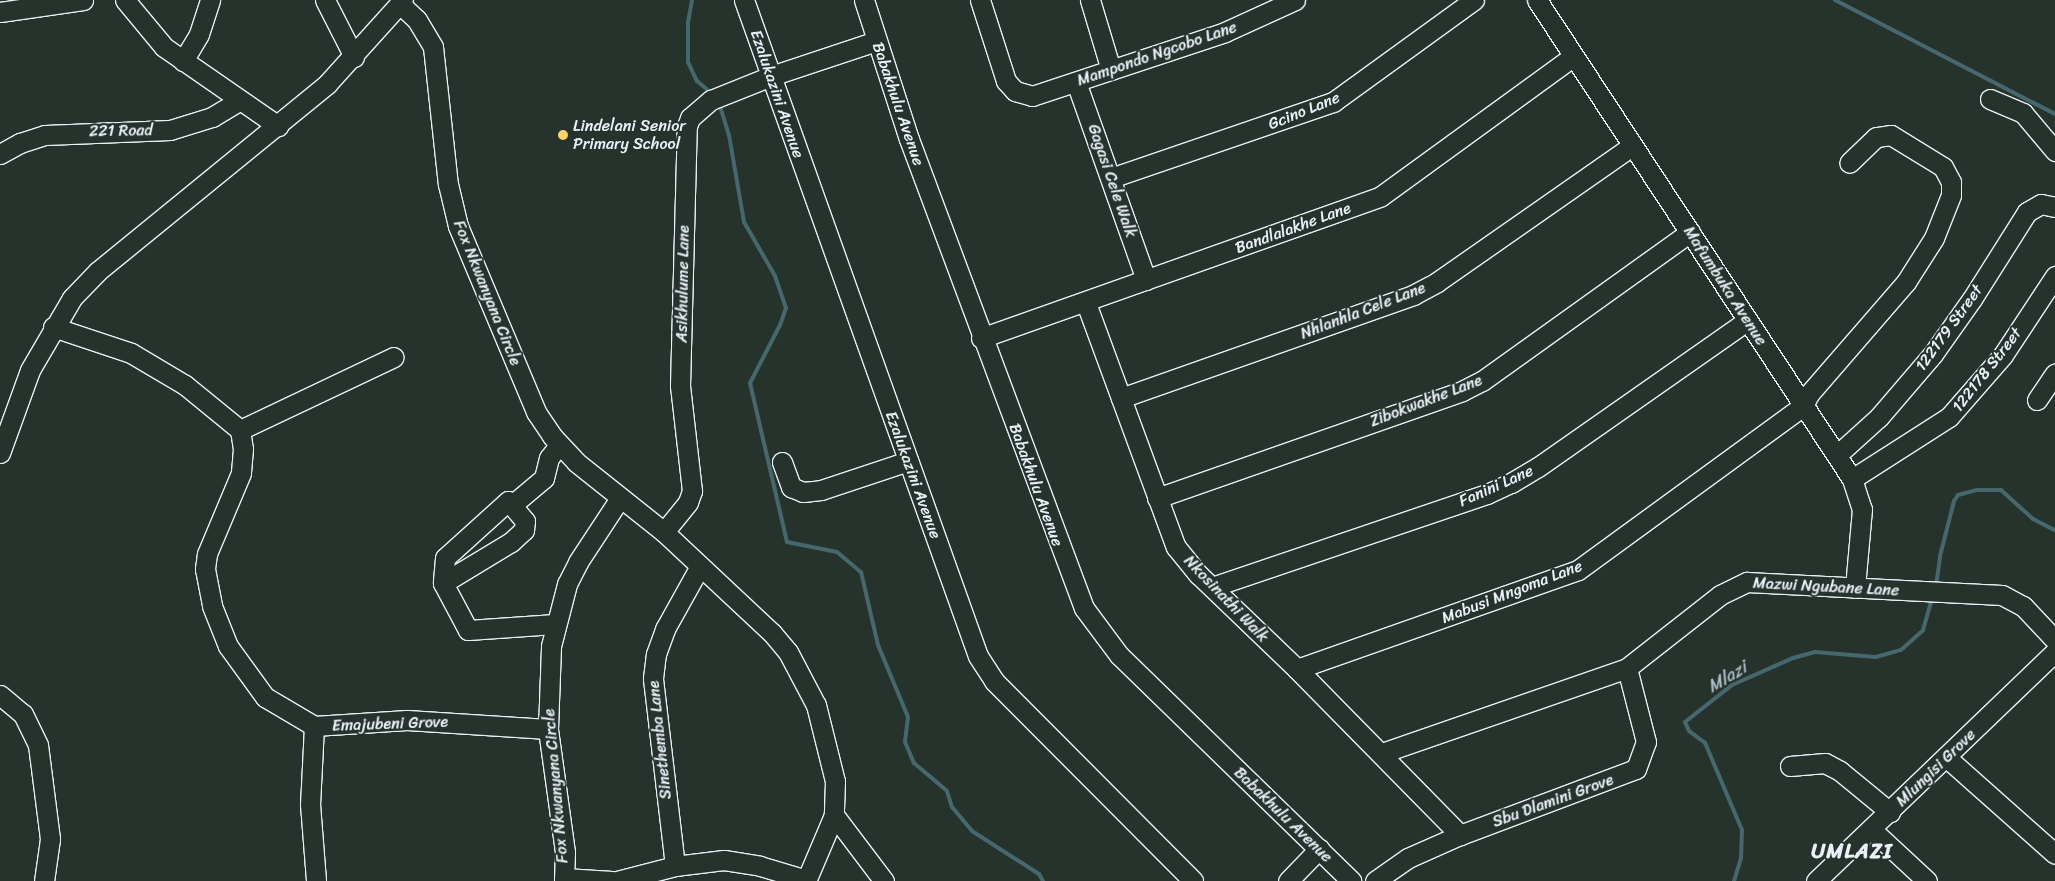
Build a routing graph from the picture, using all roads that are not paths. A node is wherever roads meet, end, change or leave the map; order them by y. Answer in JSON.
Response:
{"nodes":[{"id":1,"x":82,"y":0,"type":"edge"},
{"id":2,"x":125,"y":0,"type":"edge"},
{"id":3,"x":210,"y":0,"type":"edge"},
{"id":4,"x":325,"y":0,"type":"edge"},
{"id":5,"x":744,"y":0,"type":"edge"},
{"id":6,"x":864,"y":0,"type":"edge"},
{"id":7,"x":980,"y":0,"type":"edge"},
{"id":8,"x":1090,"y":0,"type":"edge"},
{"id":9,"x":1295,"y":0,"type":"edge"},
{"id":10,"x":1474,"y":0,"type":"edge"},
{"id":11,"x":1536,"y":0,"type":"edge"},
{"id":12,"x":401,"y":2,"type":"edge"},
{"id":13,"x":10,"y":7,"type":"edge"},
{"id":14,"x":876,"y":41,"type":"junction"},
{"id":15,"x":354,"y":57,"type":"junction"},
{"id":16,"x":1572,"y":57,"type":"junction"},
{"id":17,"x":183,"y":61,"type":"junction"},
{"id":18,"x":1111,"y":70,"type":"junction"},
{"id":19,"x":771,"y":76,"type":"junction"},
{"id":20,"x":1076,"y":82,"type":"junction"},
{"id":21,"x":1990,"y":99,"type":"dead end"},
{"id":22,"x":239,"y":101,"type":"junction"},
{"id":23,"x":278,"y":126,"type":"junction"},
{"id":24,"x":1632,"y":146,"type":"junction"},
{"id":25,"x":2055,"y":151,"type":"edge"},
{"id":26,"x":0,"y":154,"type":"edge"},
{"id":27,"x":1849,"y":163,"type":"dead end"},
{"id":28,"x":1111,"y":178,"type":"junction"},
{"id":29,"x":2055,"y":207,"type":"edge"},
{"id":30,"x":1690,"y":232,"type":"junction"},
{"id":31,"x":2055,"y":276,"type":"edge"},
{"id":32,"x":1146,"y":280,"type":"junction"},
{"id":33,"x":1086,"y":303,"type":"junction"},
{"id":34,"x":1748,"y":320,"type":"junction"},
{"id":35,"x":52,"y":327,"type":"junction"},
{"id":36,"x":981,"y":338,"type":"junction"},
{"id":37,"x":394,"y":357,"type":"dead end"},
{"id":38,"x":2055,"y":373,"type":"edge"},
{"id":39,"x":1121,"y":398,"type":"junction"},
{"id":40,"x":2037,"y":400,"type":"dead end"},
{"id":41,"x":1803,"y":406,"type":"junction"},
{"id":42,"x":240,"y":430,"type":"junction"},
{"id":43,"x":559,"y":445,"type":"junction"},
{"id":44,"x":0,"y":452,"type":"edge"},
{"id":45,"x":1837,"y":455,"type":"junction"},
{"id":46,"x":908,"y":461,"type":"junction"},
{"id":47,"x":782,"y":462,"type":"dead end"},
{"id":48,"x":1852,"y":479,"type":"junction"},
{"id":49,"x":620,"y":498,"type":"junction"},
{"id":50,"x":1157,"y":498,"type":"junction"},
{"id":51,"x":512,"y":505,"type":"junction"},
{"id":52,"x":664,"y":532,"type":"junction"},
{"id":53,"x":700,"y":566,"type":"junction"},
{"id":54,"x":443,"y":583,"type":"junction"},
{"id":55,"x":1212,"y":587,"type":"junction"},
{"id":56,"x":1855,"y":588,"type":"junction"},
{"id":57,"x":555,"y":624,"type":"junction"},
{"id":58,"x":2055,"y":640,"type":"edge"},
{"id":59,"x":2055,"y":652,"type":"edge"},
{"id":60,"x":1627,"y":668,"type":"junction"},
{"id":61,"x":1297,"y":669,"type":"junction"},
{"id":62,"x":0,"y":695,"type":"edge"},
{"id":63,"x":314,"y":726,"type":"junction"},
{"id":64,"x":548,"y":729,"type":"junction"},
{"id":65,"x":1382,"y":753,"type":"junction"},
{"id":66,"x":1947,"y":758,"type":"junction"},
{"id":67,"x":1790,"y":766,"type":"dead end"},
{"id":68,"x":1890,"y":812,"type":"junction"},
{"id":69,"x":834,"y":815,"type":"junction"},
{"id":70,"x":1872,"y":830,"type":"junction"},
{"id":71,"x":1460,"y":835,"type":"junction"},
{"id":72,"x":1319,"y":850,"type":"junction"},
{"id":73,"x":2055,"y":854,"type":"edge"},
{"id":74,"x":675,"y":866,"type":"junction"},
{"id":75,"x":564,"y":880,"type":"edge"},
{"id":76,"x":44,"y":881,"type":"edge"},
{"id":77,"x":316,"y":881,"type":"edge"},
{"id":78,"x":612,"y":881,"type":"edge"},
{"id":79,"x":617,"y":881,"type":"edge"},
{"id":80,"x":806,"y":881,"type":"edge"},
{"id":81,"x":884,"y":881,"type":"edge"},
{"id":82,"x":1193,"y":881,"type":"edge"},
{"id":83,"x":1288,"y":881,"type":"edge"},
{"id":84,"x":1352,"y":881,"type":"edge"},
{"id":85,"x":1375,"y":881,"type":"edge"},
{"id":86,"x":1816,"y":881,"type":"edge"},
{"id":87,"x":1927,"y":881,"type":"edge"}],
"edges":[{"from":1,"to":13,"type":"street"},
{"from":2,"to":17,"type":"street"},
{"from":3,"to":17,"type":"street"},
{"from":4,"to":15,"type":"street"},
{"from":5,"to":19,"type":"street","name":"Ezalukazini Avenue"},
{"from":6,"to":14,"type":"street","name":"Babakhulu Avenue"},
{"from":7,"to":20,"type":"street","name":"Mampondo Ngcobo Lane"},
{"from":8,"to":18,"type":"street"},
{"from":9,"to":18,"type":"street","name":"Mampondo Ngcobo Lane"},
{"from":10,"to":28,"type":"street","name":"Gcino Lane"},
{"from":11,"to":16,"type":"street","name":"Mafumbuka Avenue"},
{"from":12,"to":15,"type":"street"},
{"from":12,"to":43,"type":"street","name":"Fox Nkwanyana Circle"},
{"from":14,"to":19,"type":"street","name":"Asikhulume Lane"},
{"from":14,"to":36,"type":"street","name":"Babakhulu Avenue"},
{"from":15,"to":23,"type":"street"},
{"from":16,"to":24,"type":"street","name":"Mafumbuka Avenue"},
{"from":16,"to":32,"type":"street","name":"Bandlalakhe Lane"},
{"from":17,"to":22,"type":"street"},
{"from":18,"to":20,"type":"street","name":"Mampondo Ngcobo Lane"},
{"from":19,"to":46,"type":"street","name":"Ezalukazini Avenue"},
{"from":19,"to":52,"type":"street","name":"Asikhulume Lane"},
{"from":20,"to":28,"type":"street","name":"Gagasi Cele Walk"},
{"from":21,"to":25,"type":"street"},
{"from":22,"to":23,"type":"street"},
{"from":22,"to":26,"type":"street","name":"221 Road"},
{"from":23,"to":35,"type":"street"},
{"from":24,"to":30,"type":"street","name":"Mafumbuka Avenue"},
{"from":24,"to":39,"type":"street","name":"Nhlanhla Cele Lane"},
{"from":27,"to":41,"type":"street"},
{"from":28,"to":32,"type":"street","name":"Gagasi Cele Walk"},
{"from":29,"to":45,"type":"street","name":"122179 Street"},
{"from":30,"to":34,"type":"street","name":"Mafumbuka Avenue"},
{"from":30,"to":50,"type":"street","name":"Zibokwakhe Lane"},
{"from":31,"to":48,"type":"street","name":"122178 Street"},
{"from":32,"to":33,"type":"street","name":"Bandlalakhe Lane"},
{"from":33,"to":36,"type":"street","name":"Bandlalakhe Lane"},
{"from":33,"to":39,"type":"street","name":"Nkosinathi Walk"},
{"from":34,"to":41,"type":"street","name":"Mafumbuka Avenue"},
{"from":34,"to":55,"type":"street","name":"Fanini Lane"},
{"from":35,"to":42,"type":"street"},
{"from":35,"to":44,"type":"street"},
{"from":36,"to":72,"type":"street","name":"Babakhulu Avenue"},
{"from":37,"to":42,"type":"street"},
{"from":38,"to":40,"type":"street"},
{"from":39,"to":50,"type":"street","name":"Nkosinathi Walk"},
{"from":41,"to":45,"type":"street","name":"Mafumbuka Avenue"},
{"from":41,"to":61,"type":"street","name":"Mabusi Mngoma Lane"},
{"from":42,"to":63,"type":"street","name":"Emajubeni Grove"},
{"from":43,"to":49,"type":"street","name":"Fox Nkwanyana Circle"},
{"from":43,"to":51,"type":"street"},
{"from":45,"to":48,"type":"street","name":"Mafumbuka Avenue"},
{"from":46,"to":47,"type":"street"},
{"from":46,"to":82,"type":"street","name":"Ezalukazini Avenue"},
{"from":48,"to":56,"type":"street","name":"Mafumbuka Avenue"},
{"from":49,"to":52,"type":"street","name":"Fox Nkwanyana Circle"},
{"from":49,"to":57,"type":"street","name":"Fox Nkwanyana Circle"},
{"from":50,"to":55,"type":"street","name":"Nkosinathi Walk"},
{"from":51,"to":54,"type":"street"},
{"from":51,"to":54,"type":"street"},
{"from":52,"to":53,"type":"street","name":"Fox Nkwanyana Circle"},
{"from":53,"to":69,"type":"street","name":"Fox Nkwanyana Circle"},
{"from":53,"to":74,"type":"street","name":"Sinethemba Lane"},
{"from":54,"to":57,"type":"street"},
{"from":55,"to":61,"type":"street","name":"Nkosinathi Walk"},
{"from":56,"to":58,"type":"street","name":"Mazwi Ngubane Lane"},
{"from":56,"to":60,"type":"street","name":"Mazwi Ngubane Lane"},
{"from":57,"to":64,"type":"street","name":"Fox Nkwanyana Circle"},
{"from":59,"to":66,"type":"street","name":"Mlungisi Grove"},
{"from":60,"to":65,"type":"street","name":"Mazwi Ngubane Lane"},
{"from":60,"to":71,"type":"street","name":"Sbu Dlamini Grove"},
{"from":61,"to":65,"type":"street","name":"Nkosinathi Walk"},
{"from":62,"to":76,"type":"street"},
{"from":63,"to":64,"type":"street","name":"Emajubeni Grove"},
{"from":63,"to":77,"type":"street"},
{"from":64,"to":75,"type":"street","name":"Fox Nkwanyana Circle"},
{"from":65,"to":71,"type":"street","name":"Nkosinathi Walk"},
{"from":66,"to":68,"type":"street","name":"Mlungisi Grove"},
{"from":66,"to":73,"type":"street"},
{"from":67,"to":68,"type":"street"},
{"from":68,"to":70,"type":"street","name":"Mlungisi Grove"},
{"from":69,"to":80,"type":"street"},
{"from":69,"to":81,"type":"street"},
{"from":70,"to":86,"type":"street","name":"Mlungisi Grove"},
{"from":70,"to":87,"type":"street"},
{"from":71,"to":85,"type":"street","name":"Sbu Dlamini Grove"},
{"from":72,"to":83,"type":"street"},
{"from":72,"to":84,"type":"street","name":"Babakhulu Avenue"},
{"from":74,"to":79,"type":"street"},
{"from":74,"to":80,"type":"street"},
{"from":75,"to":78,"type":"street"}]}
